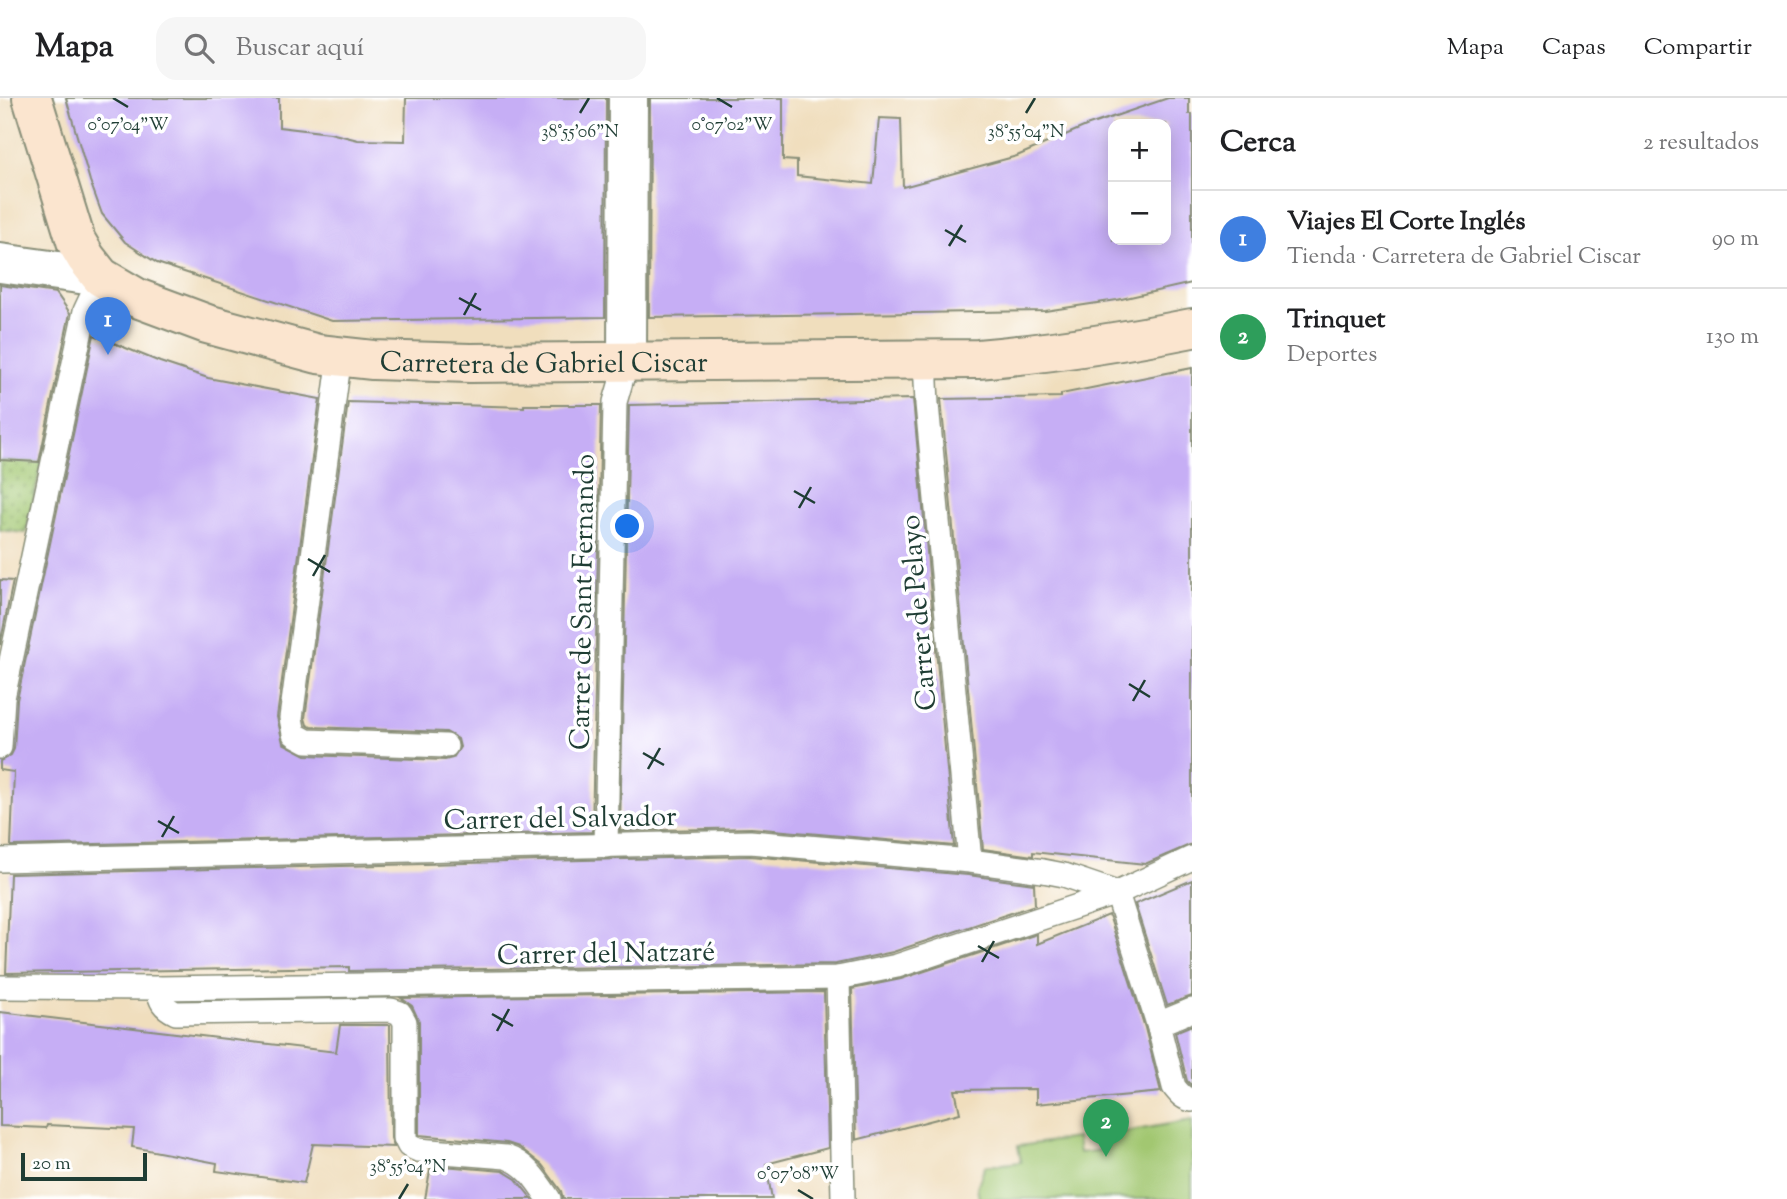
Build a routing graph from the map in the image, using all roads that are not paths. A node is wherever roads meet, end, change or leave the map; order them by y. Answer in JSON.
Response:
{"nodes":[{"id":1,"x":32,"y":98,"type":"edge"},
{"id":2,"x":628,"y":98,"type":"edge"},
{"id":3,"x":0,"y":263,"type":"edge"},
{"id":4,"x":101,"y":277,"type":"junction"},
{"id":5,"x":1192,"y":328,"type":"edge"},
{"id":6,"x":340,"y":356,"type":"junction"},
{"id":7,"x":925,"y":359,"type":"junction"},
{"id":8,"x":627,"y":361,"type":"junction"},
{"id":9,"x":0,"y":730,"type":"edge"},
{"id":10,"x":446,"y":746,"type":"dead end"},
{"id":11,"x":0,"y":747,"type":"edge"},
{"id":12,"x":606,"y":846,"type":"junction"},
{"id":13,"x":1192,"y":858,"type":"edge"},
{"id":14,"x":0,"y":860,"type":"edge"},
{"id":15,"x":970,"y":861,"type":"junction"},
{"id":16,"x":1117,"y":893,"type":"junction"},
{"id":17,"x":838,"y":978,"type":"junction"},
{"id":18,"x":0,"y":987,"type":"edge"},
{"id":19,"x":158,"y":988,"type":"junction"},
{"id":20,"x":1192,"y":1010,"type":"edge"},
{"id":21,"x":1157,"y":1024,"type":"junction"},
{"id":22,"x":1192,"y":1100,"type":"edge"},
{"id":23,"x":549,"y":1199,"type":"edge"},
{"id":24,"x":844,"y":1199,"type":"edge"}],
"edges":[{"from":1,"to":4,"type":"main road","name":"Carretera de Gabriel Ciscar"},
{"from":2,"to":8,"type":"street"},
{"from":3,"to":4,"type":"street"},
{"from":4,"to":6,"type":"main road","name":"Carretera de Gabriel Ciscar"},
{"from":4,"to":9,"type":"lane"},
{"from":5,"to":7,"type":"main road","name":"Carretera de Gabriel Ciscar"},
{"from":6,"to":8,"type":"main road","name":"Carretera de Gabriel Ciscar"},
{"from":6,"to":10,"type":"lane"},
{"from":7,"to":8,"type":"main road","name":"Carretera de Gabriel Ciscar"},
{"from":7,"to":15,"type":"lane","name":"Carrer de Pelayo"},
{"from":8,"to":12,"type":"lane","name":"Carrer de Sant Fernando"},
{"from":9,"to":11,"type":"lane"},
{"from":12,"to":14,"type":"lane","name":"Carrer del Salvador"},
{"from":12,"to":15,"type":"lane","name":"Carrer del Salvador"},
{"from":13,"to":16,"type":"lane","name":"Carrer del Natzaré"},
{"from":15,"to":16,"type":"lane","name":"Carrer del Salvador"},
{"from":16,"to":17,"type":"lane","name":"Carrer del Natzaré"},
{"from":16,"to":21,"type":"lane"},
{"from":17,"to":19,"type":"lane","name":"Carrer del Natzaré"},
{"from":17,"to":24,"type":"lane"},
{"from":18,"to":19,"type":"lane","name":"Carrer del Natzaré"},
{"from":19,"to":23,"type":"lane"},
{"from":20,"to":21,"type":"lane"},
{"from":21,"to":22,"type":"lane"}]}
